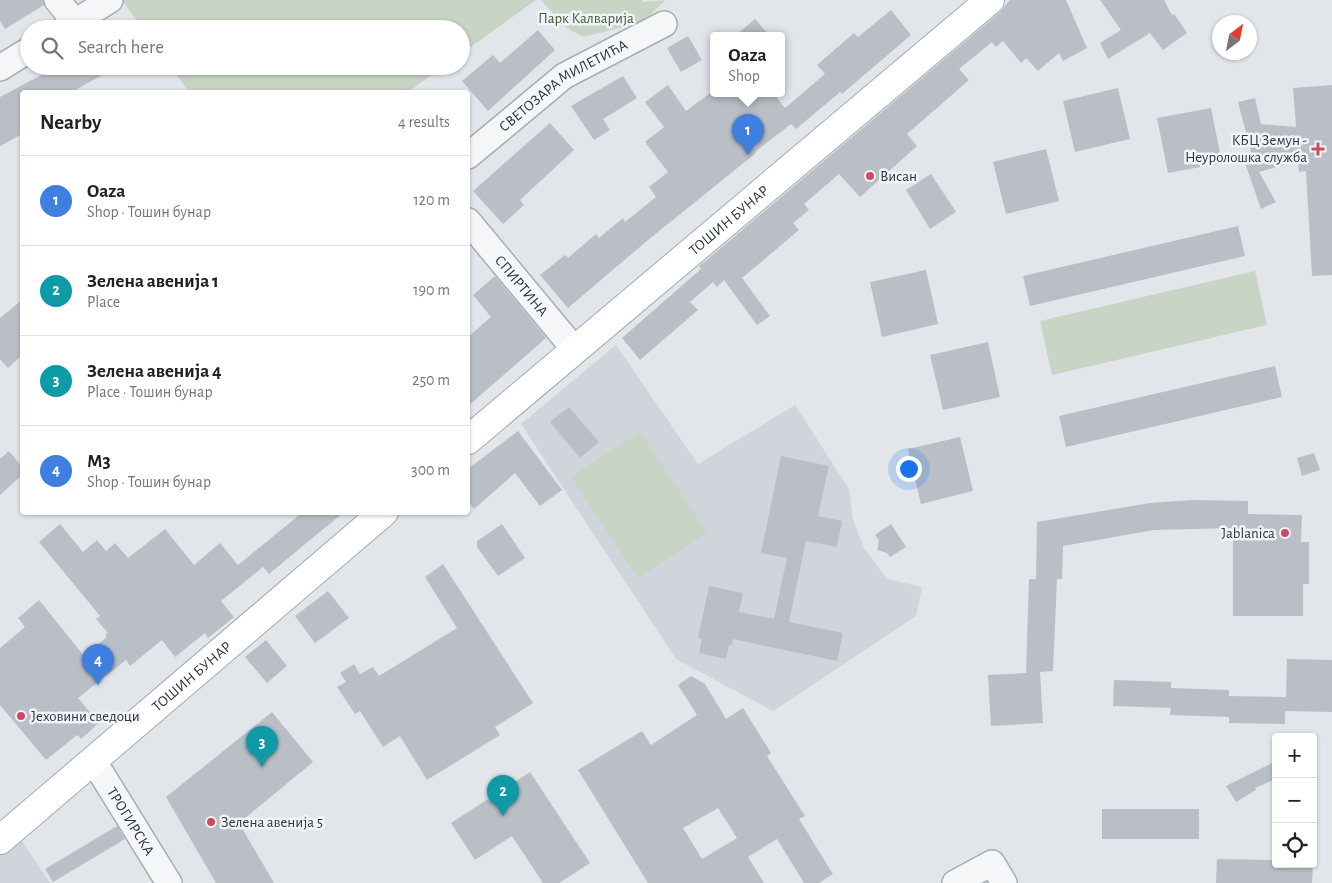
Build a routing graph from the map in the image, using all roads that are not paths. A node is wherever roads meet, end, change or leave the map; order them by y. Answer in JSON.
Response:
{"nodes":[{"id":1,"x":57,"y":0,"type":"edge"},
{"id":2,"x":110,"y":0,"type":"edge"},
{"id":3,"x":990,"y":0,"type":"edge"},
{"id":4,"x":67,"y":20,"type":"edge"},
{"id":5,"x":78,"y":20,"type":"edge"},
{"id":6,"x":664,"y":24,"type":"dead end"},
{"id":7,"x":20,"y":56,"type":"edge"},
{"id":8,"x":0,"y":68,"type":"edge"},
{"id":9,"x":470,"y":154,"type":"edge"},
{"id":10,"x":470,"y":223,"type":"edge"},
{"id":11,"x":574,"y":350,"type":"junction"},
{"id":12,"x":470,"y":438,"type":"edge"},
{"id":13,"x":380,"y":515,"type":"edge"},
{"id":14,"x":92,"y":760,"type":"junction"},
{"id":15,"x":0,"y":840,"type":"edge"},
{"id":16,"x":169,"y":883,"type":"edge"},
{"id":17,"x":955,"y":883,"type":"edge"},
{"id":18,"x":1004,"y":883,"type":"edge"}],
"edges":[{"from":1,"to":4,"type":"street"},
{"from":2,"to":5,"type":"street"},
{"from":3,"to":11,"type":"main road","name":"ТОШИН БУНАР"},
{"from":6,"to":9,"type":"street","name":"СВЕТОЗАРА МИЛЕТИЋА"},
{"from":7,"to":8,"type":"street"},
{"from":10,"to":11,"type":"street","name":"СПИРТИНА"},
{"from":11,"to":12,"type":"main road","name":"ТОШИН БУНАР"},
{"from":13,"to":14,"type":"main road","name":"ТОШИН БУНАР"},
{"from":14,"to":15,"type":"main road","name":"ТОШИН БУНАР"},
{"from":14,"to":16,"type":"street","name":"ТРОГИРСКА"},
{"from":17,"to":18,"type":"street"}]}
